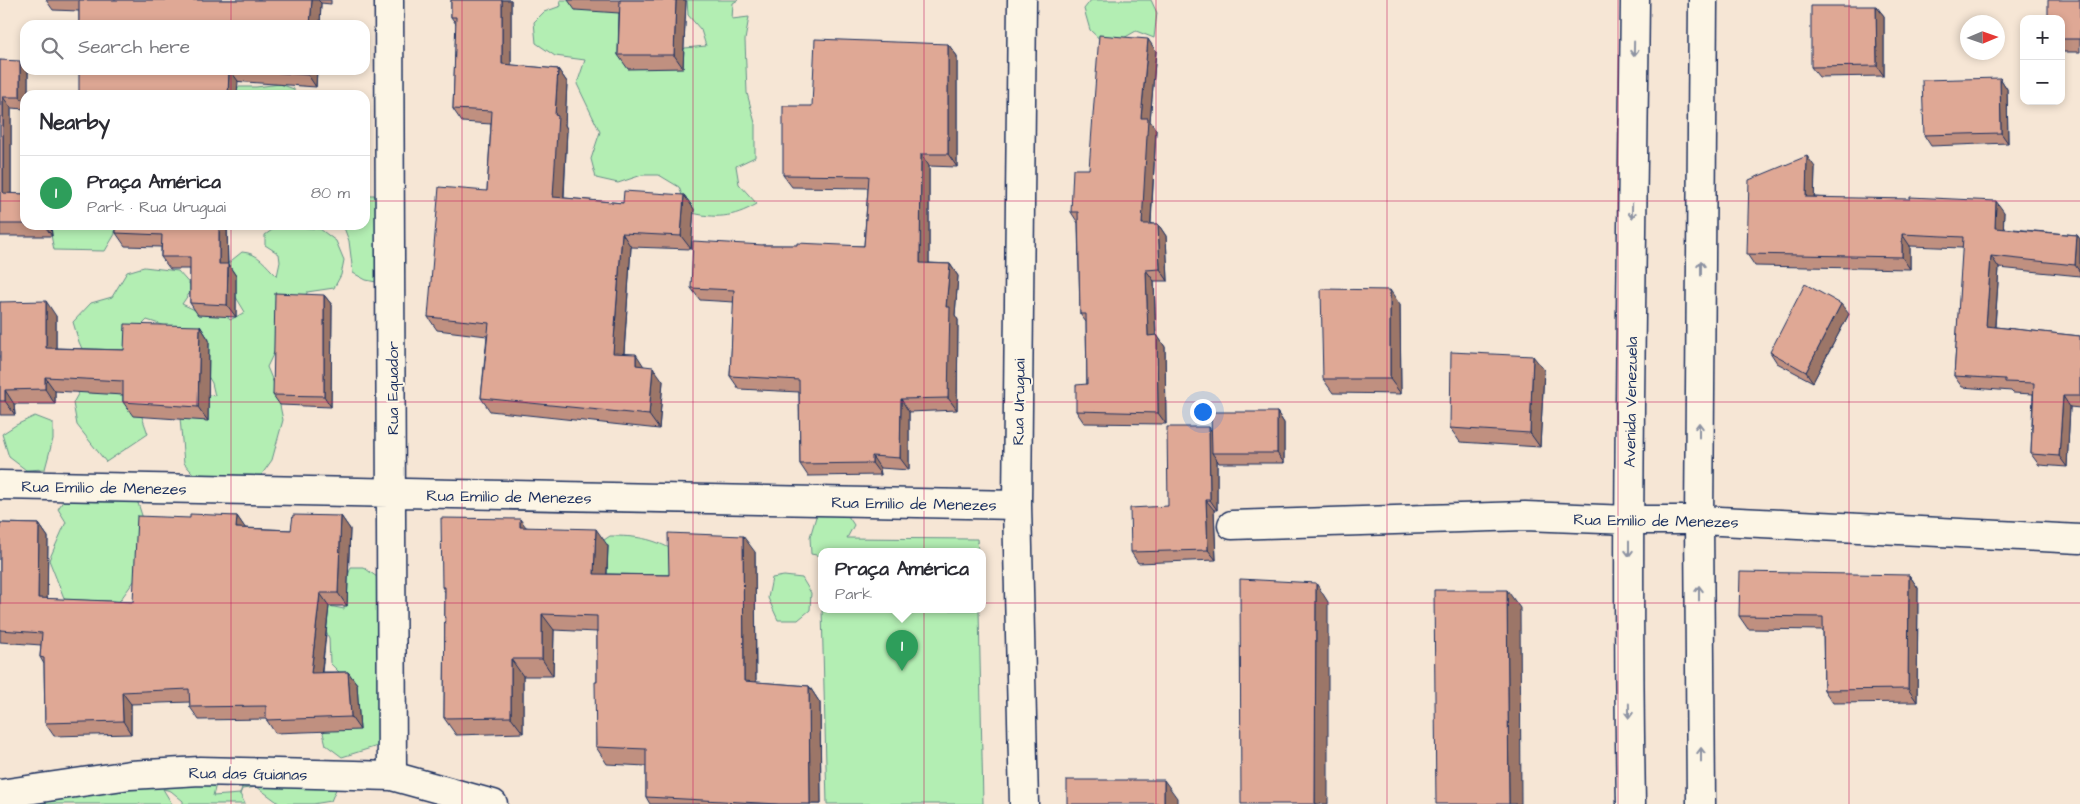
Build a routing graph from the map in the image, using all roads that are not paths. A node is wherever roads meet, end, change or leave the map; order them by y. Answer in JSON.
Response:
{"nodes":[{"id":1,"x":389,"y":0,"type":"edge"},
{"id":2,"x":1022,"y":0,"type":"edge"},
{"id":3,"x":1635,"y":0,"type":"edge"},
{"id":4,"x":1703,"y":0,"type":"edge"},
{"id":5,"x":0,"y":485,"type":"edge"},
{"id":6,"x":393,"y":494,"type":"junction"},
{"id":7,"x":1018,"y":505,"type":"junction"},
{"id":8,"x":1629,"y":520,"type":"junction"},
{"id":9,"x":1699,"y":520,"type":"junction"},
{"id":10,"x":1232,"y":525,"type":"dead end"},
{"id":11,"x":2080,"y":539,"type":"edge"},
{"id":12,"x":392,"y":776,"type":"junction"},
{"id":13,"x":0,"y":794,"type":"edge"},
{"id":14,"x":493,"y":804,"type":"edge"},
{"id":15,"x":1024,"y":804,"type":"edge"},
{"id":16,"x":1631,"y":804,"type":"edge"},
{"id":17,"x":1701,"y":804,"type":"edge"}],
"edges":[{"from":1,"to":6,"type":"street","name":"Rua Equador"},
{"from":2,"to":7,"type":"street","name":"Rua Uruguai"},
{"from":3,"to":8,"type":"street","name":"Avenida Venezuela","one_way":true},
{"from":9,"to":4,"type":"street","one_way":true},
{"from":5,"to":6,"type":"street","name":"Rua Emilio de Menezes"},
{"from":6,"to":7,"type":"street","name":"Rua Emilio de Menezes"},
{"from":6,"to":12,"type":"street","name":"Rua Equador"},
{"from":7,"to":15,"type":"street","name":"Rua Uruguai"},
{"from":8,"to":9,"type":"street","name":"Rua Emilio de Menezes"},
{"from":8,"to":10,"type":"street","name":"Rua Emilio de Menezes"},
{"from":8,"to":16,"type":"street","name":"Avenida Venezuela","one_way":true},
{"from":9,"to":11,"type":"street","name":"Rua Emilio de Menezes"},
{"from":17,"to":9,"type":"street","one_way":true},
{"from":12,"to":13,"type":"street","name":"Rua das Guianas"},
{"from":12,"to":14,"type":"street","name":"Rua das Guianas"}]}
